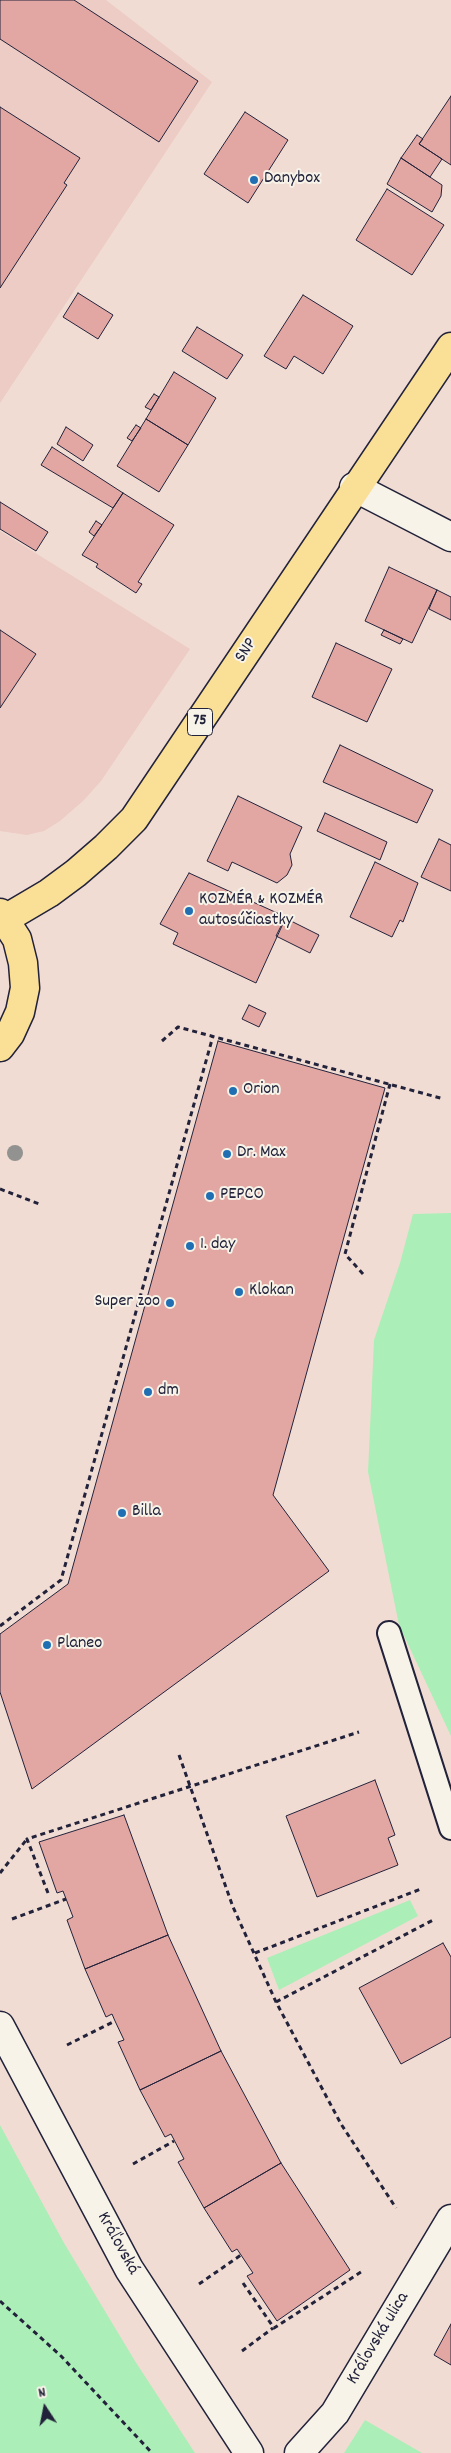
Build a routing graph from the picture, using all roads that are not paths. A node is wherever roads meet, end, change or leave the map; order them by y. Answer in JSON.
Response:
{"nodes":[{"id":1,"x":451,"y":346,"type":"edge"},
{"id":2,"x":354,"y":487,"type":"junction"},
{"id":3,"x":451,"y":537,"type":"edge"},
{"id":4,"x":2,"y":916,"type":"edge"},
{"id":5,"x":0,"y":1047,"type":"edge"},
{"id":6,"x":389,"y":1633,"type":"dead end"},
{"id":7,"x":451,"y":1828,"type":"edge"},
{"id":8,"x":0,"y":2026,"type":"edge"},
{"id":9,"x":451,"y":2219,"type":"edge"},
{"id":10,"x":249,"y":2453,"type":"edge"},
{"id":11,"x":299,"y":2453,"type":"edge"}],
"edges":[{"from":1,"to":2,"type":"main road","name":"SNP","number":"75"},
{"from":2,"to":3,"type":"street"},
{"from":2,"to":4,"type":"main road","name":"SNP","number":"75"},
{"from":4,"to":5,"type":"main road","number":"75"},
{"from":6,"to":7,"type":"lane"},
{"from":8,"to":10,"type":"street","name":"Kráľovská"},
{"from":9,"to":11,"type":"street","name":"Kráľovská ulica"}]}
